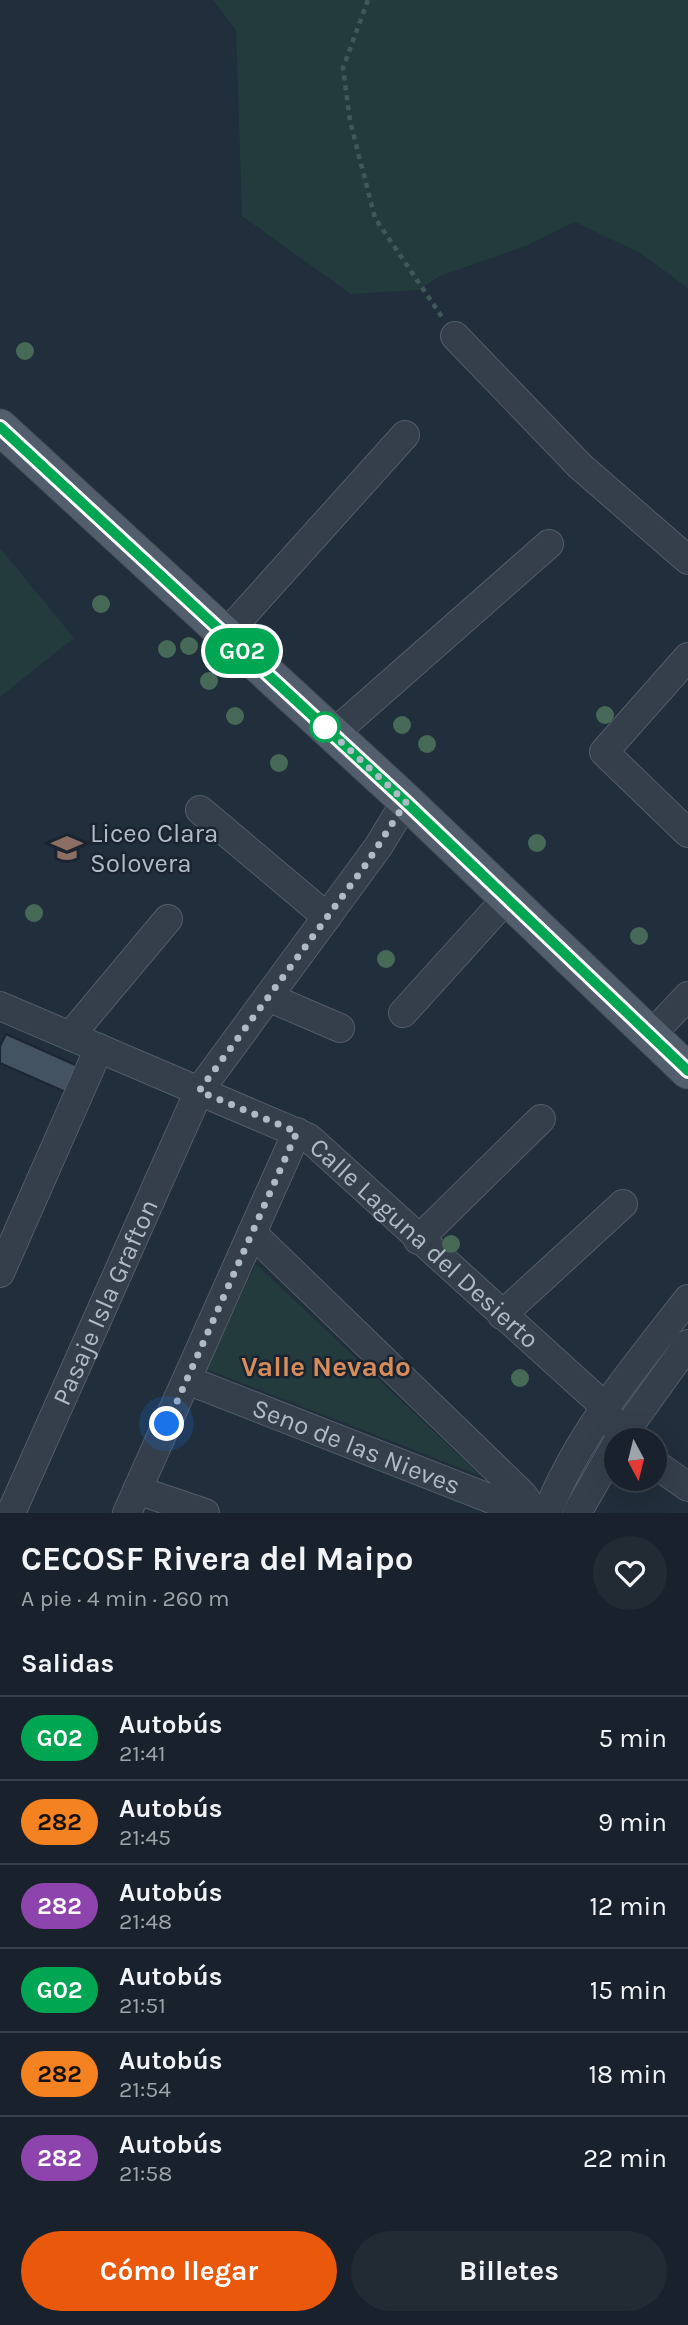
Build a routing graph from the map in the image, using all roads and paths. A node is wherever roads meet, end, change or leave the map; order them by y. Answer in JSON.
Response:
{"nodes":[{"id":1,"x":368,"y":0,"type":"edge"},
{"id":2,"x":455,"y":336,"type":"joint"},
{"id":3,"x":0,"y":427,"type":"edge"},
{"id":4,"x":405,"y":435,"type":"dead end"},
{"id":5,"x":549,"y":544,"type":"dead end"},
{"id":6,"x":688,"y":560,"type":"edge"},
{"id":7,"x":225,"y":635,"type":"junction"},
{"id":8,"x":688,"y":657,"type":"edge"},
{"id":9,"x":333,"y":734,"type":"junction"},
{"id":10,"x":406,"y":802,"type":"junction"},
{"id":11,"x":200,"y":810,"type":"dead end"},
{"id":12,"x":688,"y":833,"type":"edge"},
{"id":13,"x":507,"y":898,"type":"junction"},
{"id":14,"x":327,"y":917,"type":"junction"},
{"id":15,"x":169,"y":919,"type":"dead end"},
{"id":16,"x":688,"y":996,"type":"edge"},
{"id":17,"x":268,"y":997,"type":"junction"},
{"id":18,"x":0,"y":1006,"type":"edge"},
{"id":19,"x":403,"y":1013,"type":"dead end"},
{"id":20,"x":340,"y":1028,"type":"dead end"},
{"id":21,"x":651,"y":1035,"type":"junction"},
{"id":22,"x":70,"y":1036,"type":"junction"},
{"id":23,"x":99,"y":1048,"type":"junction"},
{"id":24,"x":688,"y":1071,"type":"edge"},
{"id":25,"x":199,"y":1091,"type":"junction"},
{"id":26,"x":541,"y":1119,"type":"dead end"},
{"id":27,"x":297,"y":1132,"type":"junction"},
{"id":28,"x":623,"y":1204,"type":"dead end"},
{"id":29,"x":252,"y":1233,"type":"junction"},
{"id":30,"x":418,"y":1240,"type":"junction"},
{"id":31,"x":0,"y":1273,"type":"edge"},
{"id":32,"x":688,"y":1299,"type":"edge"},
{"id":33,"x":502,"y":1315,"type":"junction"},
{"id":34,"x":688,"y":1344,"type":"edge"},
{"id":35,"x":187,"y":1380,"type":"junction"},
{"id":36,"x":603,"y":1405,"type":"junction"},
{"id":37,"x":614,"y":1428,"type":"edge"},
{"id":38,"x":629,"y":1428,"type":"edge"},
{"id":39,"x":604,"y":1468,"type":"edge"},
{"id":40,"x":667,"y":1472,"type":"edge"},
{"id":41,"x":688,"y":1487,"type":"edge"},
{"id":42,"x":132,"y":1502,"type":"edge"},
{"id":43,"x":11,"y":1513,"type":"edge"},
{"id":44,"x":205,"y":1513,"type":"edge"},
{"id":45,"x":527,"y":1513,"type":"edge"},
{"id":46,"x":535,"y":1513,"type":"edge"},
{"id":47,"x":547,"y":1513,"type":"edge"},
{"id":48,"x":577,"y":1513,"type":"edge"}],
"edges":[{"from":1,"to":2,"type":"path"},
{"from":2,"to":6,"type":"street"},
{"from":3,"to":7,"type":"main road"},
{"from":4,"to":7,"type":"street"},
{"from":5,"to":9,"type":"street"},
{"from":7,"to":9,"type":"main road"},
{"from":8,"to":12,"type":"street"},
{"from":9,"to":10,"type":"main road"},
{"from":10,"to":13,"type":"main road"},
{"from":10,"to":14,"type":"street","name":"Pasaje Isla Grafton"},
{"from":11,"to":14,"type":"street"},
{"from":13,"to":19,"type":"street"},
{"from":13,"to":21,"type":"main road"},
{"from":14,"to":17,"type":"street","name":"Pasaje Isla Grafton"},
{"from":15,"to":22,"type":"street"},
{"from":16,"to":21,"type":"street"},
{"from":17,"to":20,"type":"street"},
{"from":17,"to":25,"type":"street","name":"Pasaje Isla Grafton"},
{"from":18,"to":22,"type":"street","name":"Calle Laguna del Desierto"},
{"from":21,"to":24,"type":"main road"},
{"from":22,"to":23,"type":"street","name":"Calle Laguna del Desierto"},
{"from":23,"to":25,"type":"street","name":"Calle Laguna del Desierto"},
{"from":23,"to":31,"type":"street"},
{"from":25,"to":27,"type":"street","name":"Calle Laguna del Desierto"},
{"from":25,"to":43,"type":"street","name":"Pasaje Isla Grafton"},
{"from":26,"to":30,"type":"street"},
{"from":27,"to":29,"type":"street"},
{"from":27,"to":30,"type":"street","name":"Calle Laguna del Desierto"},
{"from":28,"to":33,"type":"street"},
{"from":29,"to":35,"type":"street"},
{"from":29,"to":46,"type":"street"},
{"from":30,"to":33,"type":"street","name":"Calle Laguna del Desierto"},
{"from":32,"to":36,"type":"street"},
{"from":33,"to":36,"type":"street","name":"Calle Laguna del Desierto"},
{"from":34,"to":38,"type":"street"},
{"from":35,"to":42,"type":"street"},
{"from":35,"to":45,"type":"street","name":"Seno de las Nieves"},
{"from":36,"to":37,"type":"street","name":"Calle Laguna del Desierto"},
{"from":36,"to":47,"type":"street"},
{"from":39,"to":48,"type":"street"},
{"from":40,"to":41,"type":"street"},
{"from":42,"to":44,"type":"street"}]}
